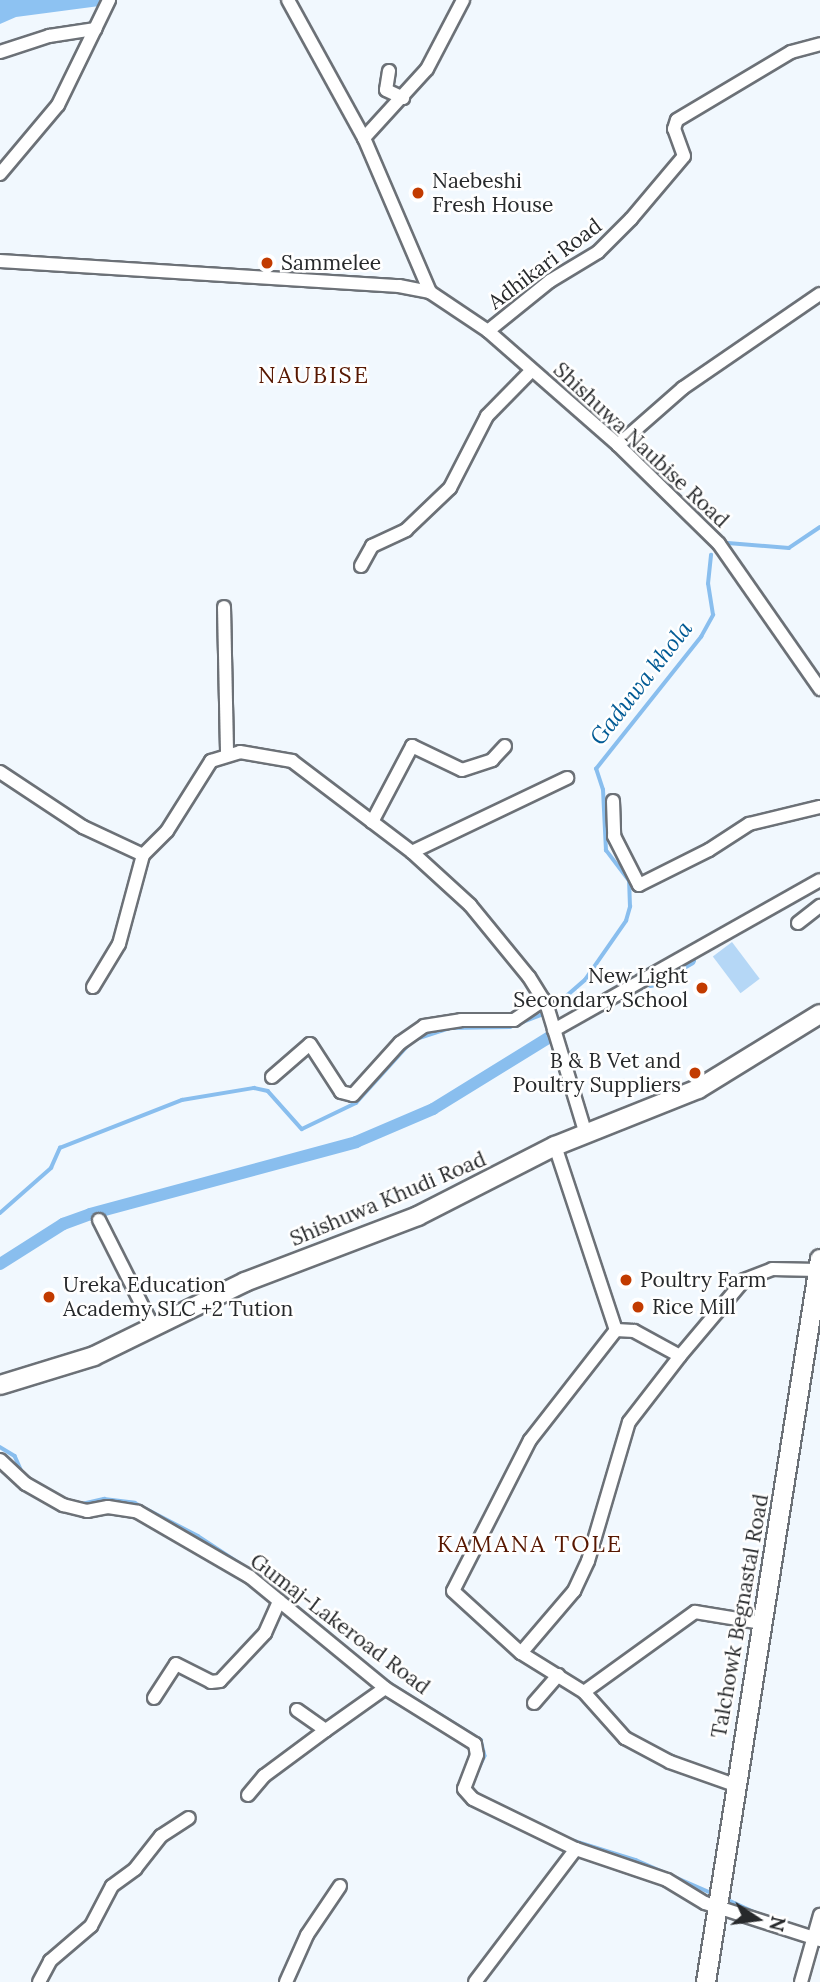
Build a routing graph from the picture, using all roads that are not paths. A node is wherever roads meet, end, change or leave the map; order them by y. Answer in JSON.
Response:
{"nodes":[{"id":1,"x":109,"y":0,"type":"edge"},
{"id":2,"x":288,"y":0,"type":"edge"},
{"id":3,"x":463,"y":0,"type":"edge"},
{"id":4,"x":95,"y":29,"type":"junction"},
{"id":5,"x":820,"y":44,"type":"edge"},
{"id":6,"x":0,"y":52,"type":"edge"},
{"id":7,"x":389,"y":71,"type":"dead end"},
{"id":8,"x":402,"y":98,"type":"junction"},
{"id":9,"x":364,"y":138,"type":"junction"},
{"id":10,"x":0,"y":174,"type":"edge"},
{"id":11,"x":0,"y":261,"type":"edge"},
{"id":12,"x":430,"y":292,"type":"junction"},
{"id":13,"x":820,"y":294,"type":"edge"},
{"id":14,"x":488,"y":331,"type":"junction"},
{"id":15,"x":532,"y":370,"type":"junction"},
{"id":16,"x":618,"y":445,"type":"junction"},
{"id":17,"x":361,"y":566,"type":"dead end"},
{"id":18,"x":224,"y":607,"type":"dead end"},
{"id":19,"x":820,"y":689,"type":"edge"},
{"id":20,"x":505,"y":746,"type":"dead end"},
{"id":21,"x":227,"y":755,"type":"junction"},
{"id":22,"x":0,"y":772,"type":"edge"},
{"id":23,"x":567,"y":778,"type":"dead end"},
{"id":24,"x":612,"y":801,"type":"dead end"},
{"id":25,"x":820,"y":807,"type":"edge"},
{"id":26,"x":372,"y":822,"type":"junction"},
{"id":27,"x":412,"y":852,"type":"junction"},
{"id":28,"x":143,"y":855,"type":"junction"},
{"id":29,"x":820,"y":880,"type":"edge"},
{"id":30,"x":820,"y":906,"type":"edge"},
{"id":31,"x":798,"y":923,"type":"dead end"},
{"id":32,"x":93,"y":987,"type":"dead end"},
{"id":33,"x":544,"y":1000,"type":"junction"},
{"id":34,"x":820,"y":1014,"type":"edge"},
{"id":35,"x":554,"y":1030,"type":"junction"},
{"id":36,"x":272,"y":1077,"type":"dead end"},
{"id":37,"x":586,"y":1134,"type":"junction"},
{"id":38,"x":555,"y":1146,"type":"junction"},
{"id":39,"x":99,"y":1220,"type":"dead end"},
{"id":40,"x":819,"y":1264,"type":"edge"},
{"id":41,"x":152,"y":1325,"type":"junction"},
{"id":42,"x":616,"y":1330,"type":"junction"},
{"id":43,"x":680,"y":1356,"type":"junction"},
{"id":44,"x":0,"y":1385,"type":"edge"},
{"id":45,"x":0,"y":1460,"type":"edge"},
{"id":46,"x":279,"y":1601,"type":"junction"},
{"id":47,"x":762,"y":1623,"type":"junction"},
{"id":48,"x":521,"y":1653,"type":"junction"},
{"id":49,"x":558,"y":1675,"type":"junction"},
{"id":50,"x":385,"y":1688,"type":"junction"},
{"id":51,"x":584,"y":1692,"type":"junction"},
{"id":52,"x":154,"y":1698,"type":"dead end"},
{"id":53,"x":534,"y":1703,"type":"dead end"},
{"id":54,"x":297,"y":1710,"type":"dead end"},
{"id":55,"x":326,"y":1730,"type":"junction"},
{"id":56,"x":735,"y":1785,"type":"junction"},
{"id":57,"x":248,"y":1795,"type":"dead end"},
{"id":58,"x":189,"y":1818,"type":"dead end"},
{"id":59,"x":576,"y":1849,"type":"junction"},
{"id":60,"x":340,"y":1886,"type":"dead end"},
{"id":61,"x":718,"y":1906,"type":"junction"},
{"id":62,"x":820,"y":1915,"type":"edge"},
{"id":63,"x":816,"y":1936,"type":"edge"},
{"id":64,"x":39,"y":1982,"type":"edge"},
{"id":65,"x":286,"y":1982,"type":"edge"},
{"id":66,"x":475,"y":1982,"type":"edge"},
{"id":67,"x":706,"y":1982,"type":"edge"},
{"id":68,"x":801,"y":1982,"type":"edge"}],
"edges":[{"from":1,"to":4,"type":"street"},
{"from":2,"to":9,"type":"street"},
{"from":3,"to":8,"type":"street"},
{"from":4,"to":6,"type":"street"},
{"from":4,"to":10,"type":"street"},
{"from":5,"to":14,"type":"street","name":"Adhikari Road"},
{"from":7,"to":8,"type":"street"},
{"from":8,"to":9,"type":"street"},
{"from":9,"to":12,"type":"street"},
{"from":11,"to":12,"type":"street"},
{"from":12,"to":14,"type":"street","name":"Shishuwa Naubise Road"},
{"from":13,"to":16,"type":"street"},
{"from":14,"to":15,"type":"street","name":"Shishuwa Naubise Road"},
{"from":15,"to":16,"type":"street","name":"Shishuwa Naubise Road"},
{"from":15,"to":17,"type":"street"},
{"from":16,"to":19,"type":"street","name":"Shishuwa Naubise Road"},
{"from":18,"to":21,"type":"street"},
{"from":20,"to":26,"type":"street"},
{"from":21,"to":26,"type":"street"},
{"from":21,"to":28,"type":"street"},
{"from":22,"to":28,"type":"street"},
{"from":23,"to":27,"type":"street"},
{"from":24,"to":25,"type":"street"},
{"from":26,"to":27,"type":"street"},
{"from":27,"to":33,"type":"street"},
{"from":28,"to":32,"type":"street"},
{"from":29,"to":35,"type":"street"},
{"from":30,"to":31,"type":"street"},
{"from":33,"to":35,"type":"street"},
{"from":33,"to":36,"type":"street"},
{"from":34,"to":37,"type":"main road","name":"Shishuwa Khudi Road"},
{"from":35,"to":37,"type":"street"},
{"from":37,"to":38,"type":"main road","name":"Shishuwa Khudi Road"},
{"from":38,"to":41,"type":"main road","name":"Shishuwa Khudi Road"},
{"from":38,"to":42,"type":"street"},
{"from":39,"to":41,"type":"street"},
{"from":40,"to":43,"type":"street"},
{"from":40,"to":47,"type":"main road","name":"Talchowk Begnastal Road"},
{"from":41,"to":44,"type":"main road","name":"Shishuwa Khudi Road"},
{"from":42,"to":43,"type":"street"},
{"from":42,"to":48,"type":"street"},
{"from":43,"to":48,"type":"street"},
{"from":45,"to":46,"type":"street","name":"Gumaj-Lakeroad Road"},
{"from":46,"to":50,"type":"street","name":"Gumaj-Lakeroad Road"},
{"from":46,"to":52,"type":"street"},
{"from":47,"to":51,"type":"street"},
{"from":47,"to":56,"type":"main road","name":"Talchowk Begnastal Road"},
{"from":48,"to":49,"type":"street"},
{"from":49,"to":51,"type":"street"},
{"from":49,"to":53,"type":"street"},
{"from":50,"to":55,"type":"street"},
{"from":50,"to":59,"type":"street","name":"Gumaj-Lakeroad Road"},
{"from":51,"to":56,"type":"street"},
{"from":54,"to":55,"type":"street"},
{"from":55,"to":57,"type":"street"},
{"from":56,"to":61,"type":"main road","name":"Talchowk Begnastal Road"},
{"from":58,"to":64,"type":"street"},
{"from":59,"to":61,"type":"street","name":"Gumaj-Lakeroad Road"},
{"from":59,"to":66,"type":"street"},
{"from":60,"to":65,"type":"street"},
{"from":61,"to":63,"type":"street","name":"Gumaj-Lakeroad Road"},
{"from":61,"to":67,"type":"main road","name":"Talchowk Begnastal Road"},
{"from":62,"to":63,"type":"street"},
{"from":63,"to":68,"type":"street"}]}
